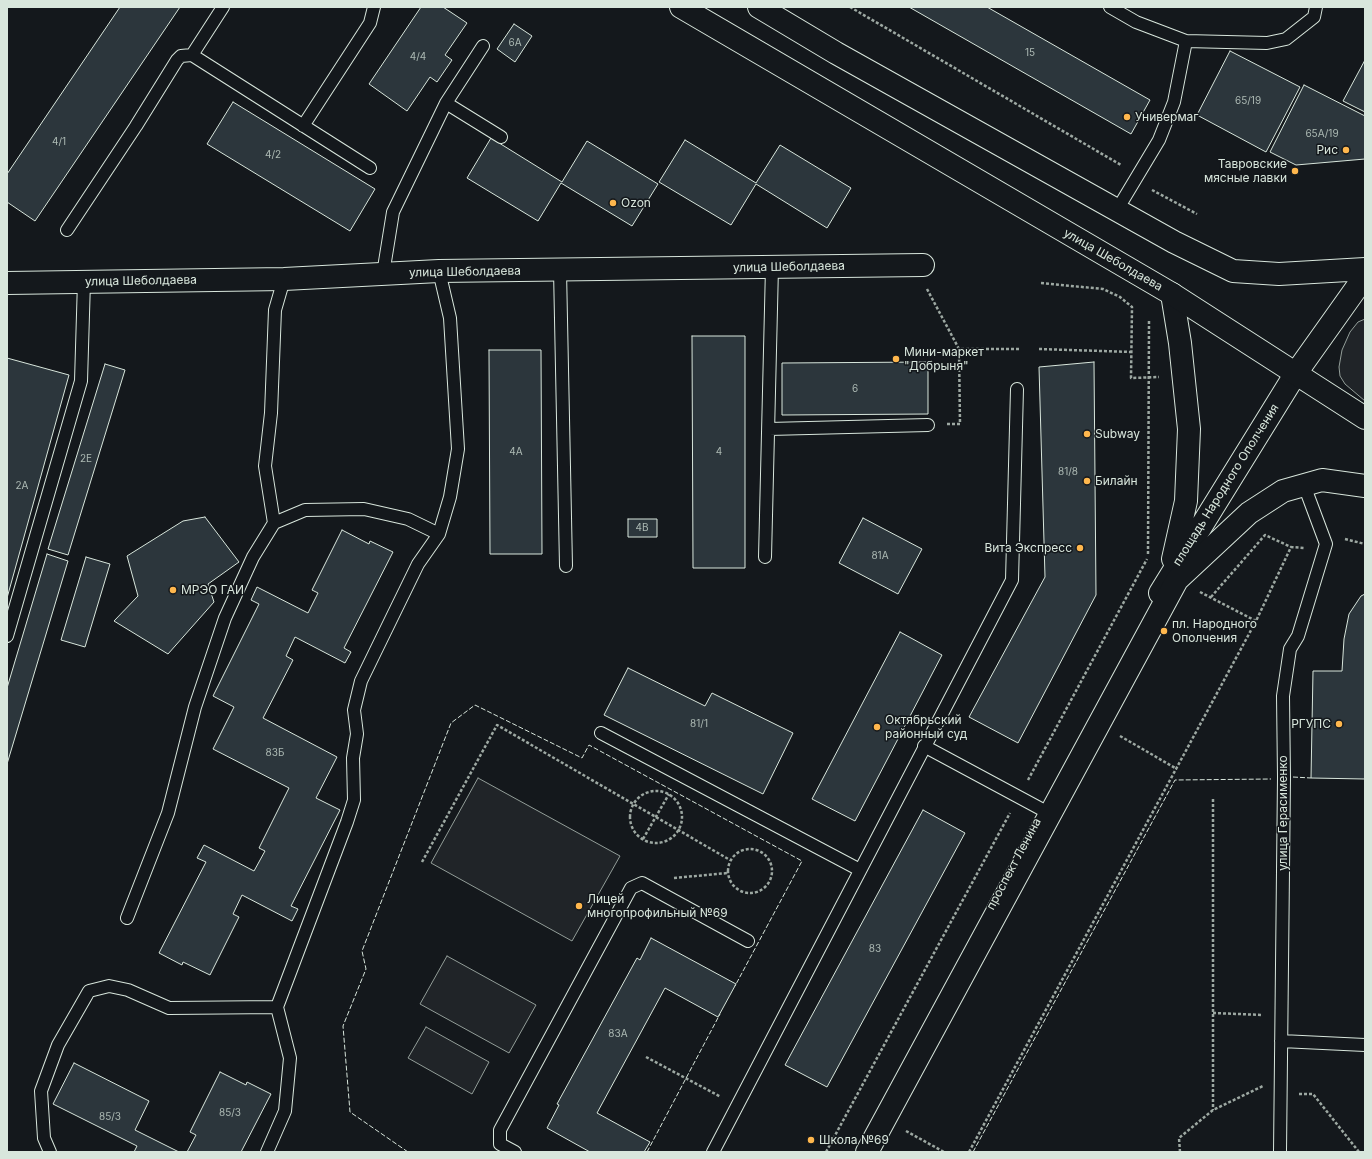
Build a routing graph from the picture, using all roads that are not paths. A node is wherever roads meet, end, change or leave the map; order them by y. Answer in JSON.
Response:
{"nodes":[{"id":1,"x":223,"y":7,"type":"edge"},
{"id":2,"x":374,"y":7,"type":"edge"},
{"id":3,"x":681,"y":7,"type":"edge"},
{"id":4,"x":759,"y":7,"type":"edge"},
{"id":5,"x":1110,"y":7,"type":"edge"},
{"id":6,"x":1316,"y":7,"type":"edge"},
{"id":7,"x":1186,"y":41,"type":"junction"},
{"id":8,"x":483,"y":46,"type":"dead end"},
{"id":9,"x":192,"y":55,"type":"junction"},
{"id":10,"x":446,"y":103,"type":"junction"},
{"id":11,"x":303,"y":126,"type":"junction"},
{"id":12,"x":501,"y":137,"type":"dead end"},
{"id":13,"x":370,"y":168,"type":"dead end"},
{"id":14,"x":1117,"y":210,"type":"junction"},
{"id":15,"x":66,"y":230,"type":"dead end"},
{"id":16,"x":772,"y":267,"type":"junction"},
{"id":17,"x":1365,"y":269,"type":"edge"},
{"id":18,"x":560,"y":270,"type":"junction"},
{"id":19,"x":439,"y":271,"type":"junction"},
{"id":20,"x":383,"y":274,"type":"junction"},
{"id":21,"x":924,"y":275,"type":"road end"},
{"id":22,"x":1365,"y":276,"type":"edge"},
{"id":23,"x":284,"y":280,"type":"junction"},
{"id":24,"x":84,"y":281,"type":"junction"},
{"id":25,"x":7,"y":283,"type":"edge"},
{"id":26,"x":1172,"y":294,"type":"junction"},
{"id":27,"x":1296,"y":373,"type":"junction"},
{"id":28,"x":1017,"y":389,"type":"dead end"},
{"id":29,"x":1365,"y":418,"type":"edge"},
{"id":30,"x":928,"y":425,"type":"road end"},
{"id":31,"x":768,"y":429,"type":"junction"},
{"id":32,"x":1304,"y":485,"type":"junction"},
{"id":33,"x":1365,"y":486,"type":"edge"},
{"id":34,"x":274,"y":523,"type":"junction"},
{"id":35,"x":439,"y":534,"type":"junction"},
{"id":36,"x":765,"y":557,"type":"dead end"},
{"id":37,"x":566,"y":566,"type":"dead end"},
{"id":38,"x":1173,"y":578,"type":"junction"},
{"id":39,"x":7,"y":636,"type":"edge"},
{"id":40,"x":601,"y":733,"type":"dead end"},
{"id":41,"x":924,"y":746,"type":"junction"},
{"id":42,"x":1043,"y":810,"type":"junction"},
{"id":43,"x":860,"y":870,"type":"junction"},
{"id":44,"x":127,"y":918,"type":"dead end"},
{"id":45,"x":748,"y":941,"type":"dead end"},
{"id":46,"x":277,"y":1007,"type":"junction"},
{"id":47,"x":1281,"y":1041,"type":"junction"},
{"id":48,"x":1365,"y":1045,"type":"edge"},
{"id":49,"x":50,"y":1152,"type":"edge"},
{"id":50,"x":267,"y":1152,"type":"edge"},
{"id":51,"x":515,"y":1152,"type":"edge"},
{"id":52,"x":713,"y":1152,"type":"edge"},
{"id":53,"x":857,"y":1152,"type":"edge"},
{"id":54,"x":867,"y":1152,"type":"edge"},
{"id":55,"x":1280,"y":1152,"type":"edge"}],
"edges":[{"from":1,"to":9,"type":"lane"},
{"from":2,"to":11,"type":"lane"},
{"from":3,"to":26,"type":"main road","name":"улица Шеболдаева"},
{"from":4,"to":14,"type":"main road"},
{"from":5,"to":7,"type":"lane"},
{"from":6,"to":7,"type":"lane"},
{"from":7,"to":14,"type":"lane"},
{"from":8,"to":10,"type":"lane"},
{"from":9,"to":11,"type":"lane"},
{"from":9,"to":15,"type":"lane"},
{"from":10,"to":12,"type":"lane"},
{"from":10,"to":20,"type":"lane"},
{"from":11,"to":13,"type":"lane"},
{"from":14,"to":17,"type":"main road"},
{"from":16,"to":18,"type":"main road","name":"улица Шеболдаева"},
{"from":16,"to":21,"type":"main road","name":"улица Шеболдаева"},
{"from":16,"to":31,"type":"lane"},
{"from":18,"to":19,"type":"main road","name":"улица Шеболдаева"},
{"from":18,"to":37,"type":"lane"},
{"from":19,"to":20,"type":"main road","name":"улица Шеболдаева"},
{"from":19,"to":35,"type":"lane"},
{"from":20,"to":23,"type":"main road","name":"улица Шеболдаева"},
{"from":22,"to":27,"type":"main road","name":"площадь Народного Ополчения"},
{"from":23,"to":24,"type":"main road","name":"улица Шеболдаева"},
{"from":23,"to":34,"type":"lane"},
{"from":24,"to":25,"type":"main road","name":"улица Шеболдаева"},
{"from":24,"to":39,"type":"lane"},
{"from":26,"to":27,"type":"main road"},
{"from":26,"to":38,"type":"main road","name":"площадь Народного Ополчения"},
{"from":27,"to":29,"type":"main road"},
{"from":27,"to":38,"type":"main road","name":"площадь Народного Ополчения"},
{"from":28,"to":41,"type":"lane"},
{"from":30,"to":31,"type":"lane"},
{"from":31,"to":36,"type":"lane"},
{"from":32,"to":33,"type":"main road","name":"площадь Народного Ополчения"},
{"from":32,"to":38,"type":"main road","name":"площадь Народного Ополчения"},
{"from":32,"to":47,"type":"lane","name":"улица Герасименко"},
{"from":34,"to":35,"type":"lane"},
{"from":34,"to":44,"type":"lane"},
{"from":35,"to":46,"type":"lane"},
{"from":38,"to":42,"type":"main road","name":"проспект Ленина"},
{"from":38,"to":54,"type":"main road"},
{"from":40,"to":43,"type":"lane"},
{"from":41,"to":42,"type":"lane"},
{"from":41,"to":43,"type":"lane"},
{"from":42,"to":53,"type":"main road","name":"проспект Ленина"},
{"from":43,"to":52,"type":"lane"},
{"from":45,"to":51,"type":"lane"},
{"from":46,"to":49,"type":"lane"},
{"from":46,"to":50,"type":"lane"},
{"from":47,"to":48,"type":"lane"},
{"from":47,"to":55,"type":"lane","name":"улица Герасименко"}]}
